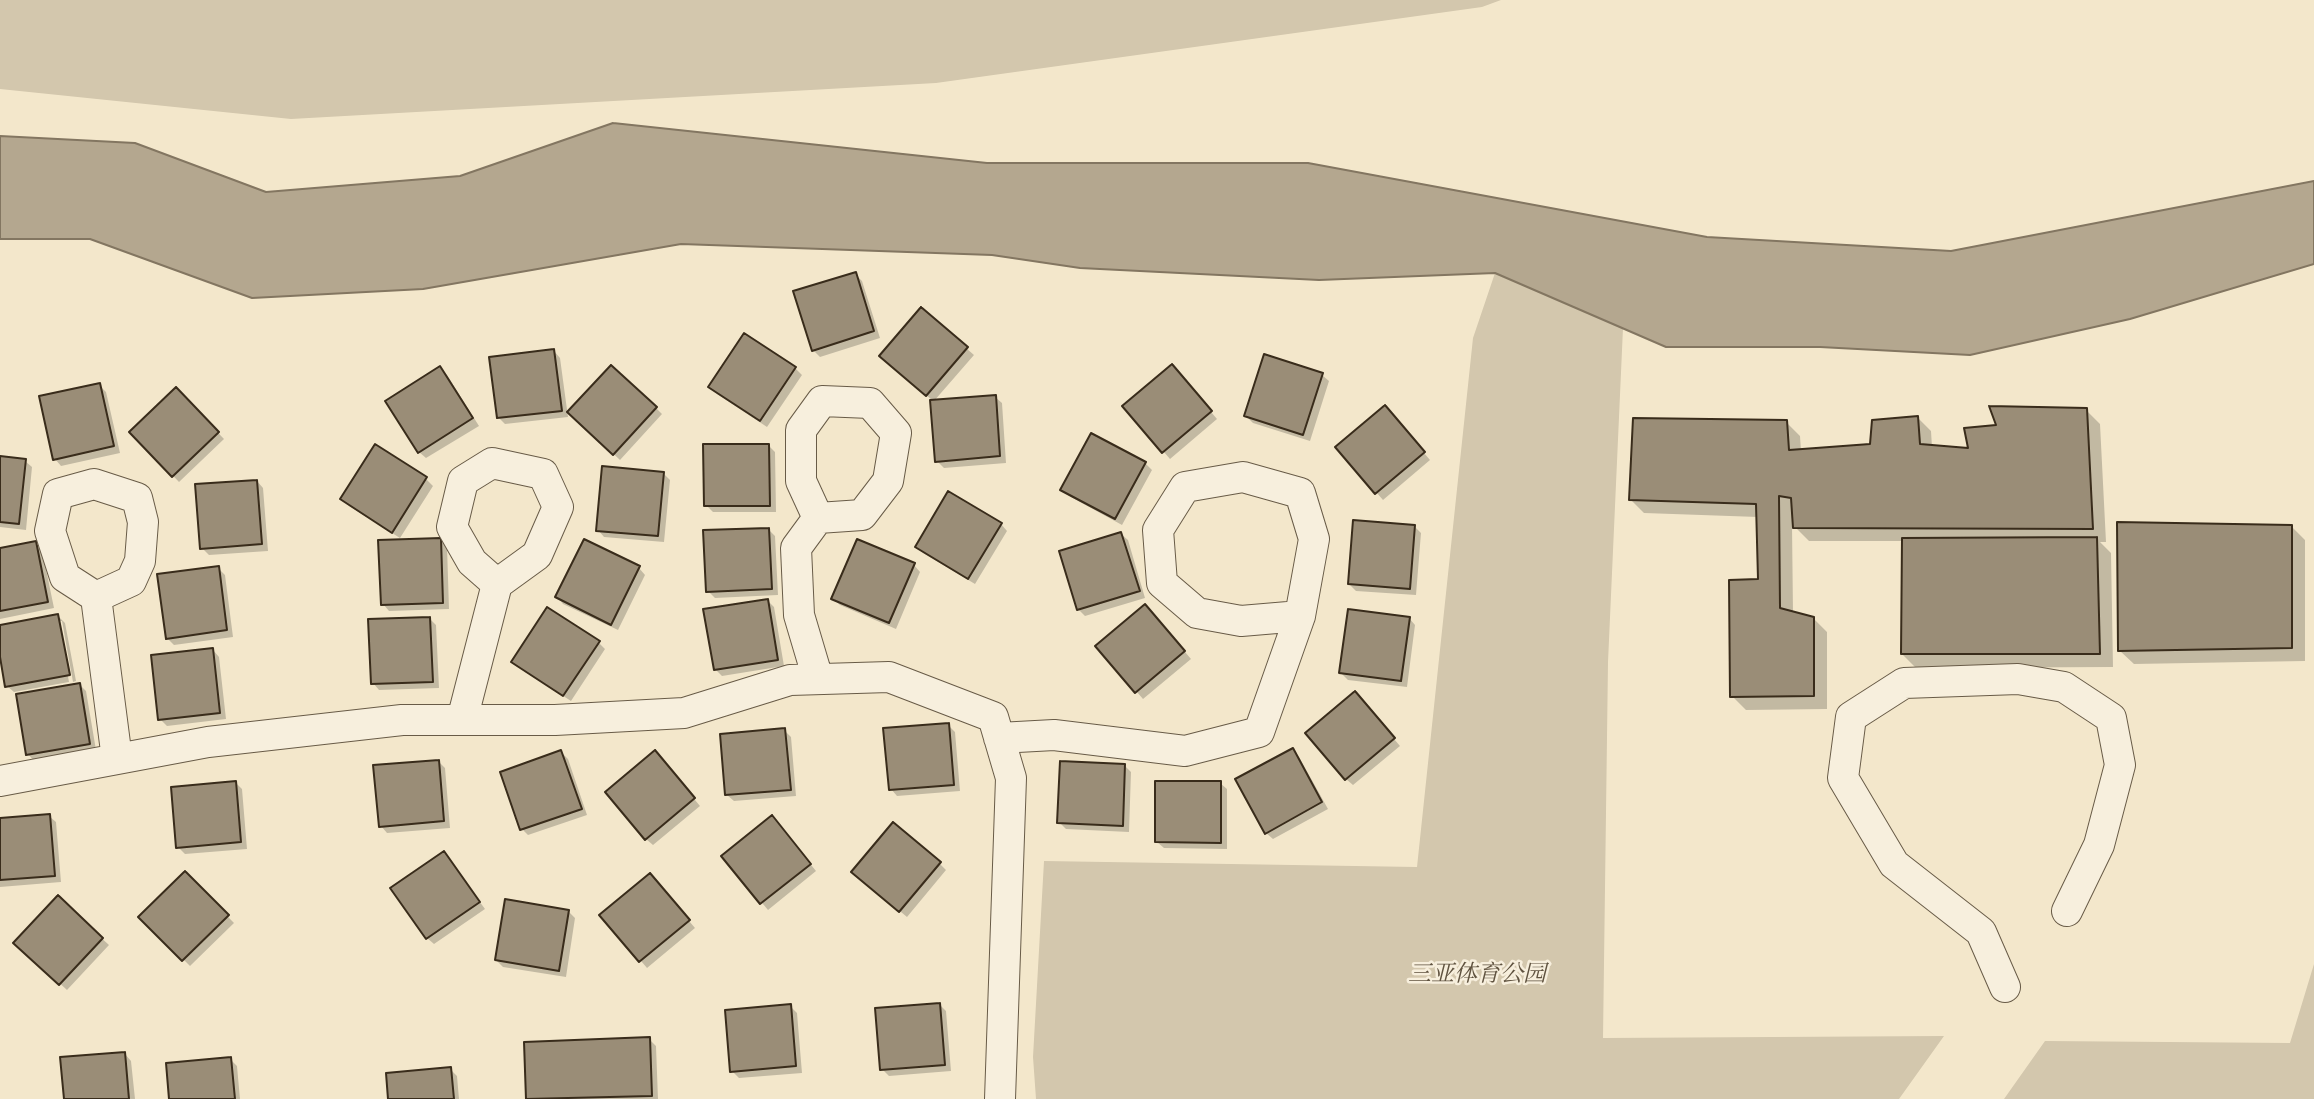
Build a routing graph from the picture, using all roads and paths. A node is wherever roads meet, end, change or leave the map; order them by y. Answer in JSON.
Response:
{"nodes":[{"id":1,"x":818,"y":517,"type":"dead end"},
{"id":2,"x":497,"y":584,"type":"dead end"},
{"id":3,"x":96,"y":597,"type":"dead end"},
{"id":4,"x":1300,"y":616,"type":"junction"},
{"id":5,"x":818,"y":679,"type":"junction"},
{"id":6,"x":462,"y":720,"type":"junction"},
{"id":7,"x":999,"y":738,"type":"junction"},
{"id":8,"x":117,"y":759,"type":"junction"},
{"id":9,"x":0,"y":781,"type":"edge"},
{"id":10,"x":2067,"y":911,"type":"dead end"},
{"id":11,"x":2005,"y":987,"type":"dead end"},
{"id":12,"x":1000,"y":1099,"type":"edge"}],
"edges":[{"from":1,"to":5,"type":"lane"},
{"from":2,"to":6,"type":"lane"},
{"from":3,"to":8,"type":"lane"},
{"from":4,"to":4,"type":"lane"},
{"from":4,"to":7,"type":"lane"},
{"from":5,"to":6,"type":"lane"},
{"from":5,"to":7,"type":"lane"},
{"from":6,"to":8,"type":"lane"},
{"from":7,"to":12,"type":"lane"},
{"from":8,"to":9,"type":"lane"},
{"from":10,"to":11,"type":"lane"}]}
